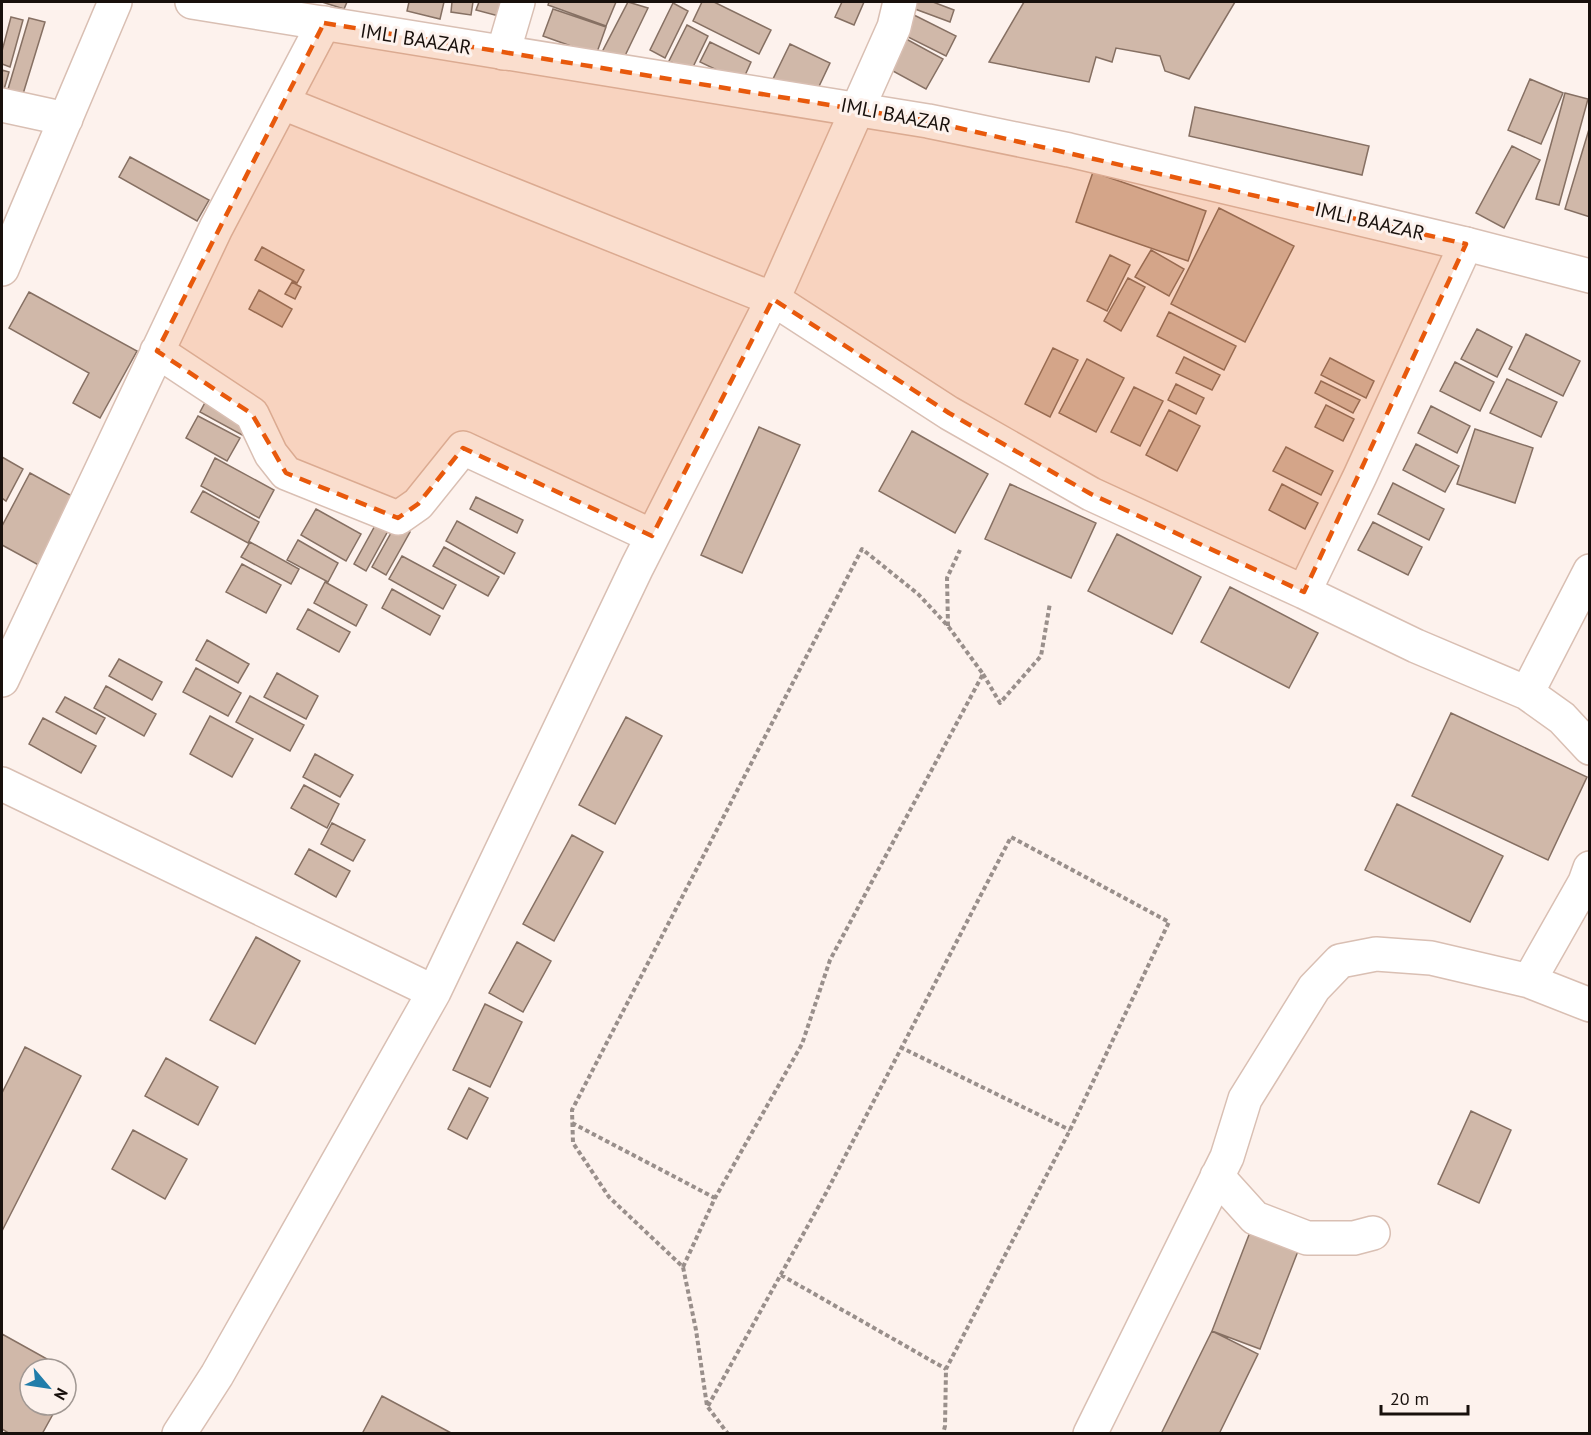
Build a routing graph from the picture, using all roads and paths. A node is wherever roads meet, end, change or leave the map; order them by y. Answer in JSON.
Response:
{"nodes":[{"id":1,"x":115,"y":2,"type":"edge"},
{"id":2,"x":192,"y":2,"type":"edge"},
{"id":3,"x":518,"y":2,"type":"edge"},
{"id":4,"x":900,"y":2,"type":"edge"},
{"id":5,"x":310,"y":15,"type":"edge"},
{"id":6,"x":502,"y":53,"type":"junction"},
{"id":7,"x":283,"y":103,"type":"junction"},
{"id":8,"x":2,"y":105,"type":"edge"},
{"id":9,"x":858,"y":107,"type":"junction"},
{"id":10,"x":66,"y":119,"type":"junction"},
{"id":11,"x":10,"y":227,"type":"edge"},
{"id":12,"x":1466,"y":244,"type":"junction"},
{"id":13,"x":2,"y":269,"type":"edge"},
{"id":14,"x":1590,"y":276,"type":"edge"},
{"id":15,"x":773,"y":298,"type":"junction"},
{"id":16,"x":157,"y":351,"type":"junction"},
{"id":17,"x":652,"y":536,"type":"junction"},
{"id":18,"x":960,"y":550,"type":"dead end"},
{"id":19,"x":1590,"y":570,"type":"edge"},
{"id":20,"x":1304,"y":592,"type":"junction"},
{"id":21,"x":1050,"y":603,"type":"dead end"},
{"id":22,"x":948,"y":626,"type":"junction"},
{"id":23,"x":983,"y":674,"type":"junction"},
{"id":24,"x":2,"y":680,"type":"edge"},
{"id":25,"x":1527,"y":693,"type":"junction"},
{"id":26,"x":1590,"y":748,"type":"edge"},
{"id":27,"x":2,"y":784,"type":"edge"},
{"id":28,"x":1590,"y":868,"type":"edge"},
{"id":29,"x":1528,"y":981,"type":"junction"},
{"id":30,"x":434,"y":992,"type":"junction"},
{"id":31,"x":1590,"y":1005,"type":"edge"},
{"id":32,"x":900,"y":1047,"type":"junction"},
{"id":33,"x":572,"y":1123,"type":"junction"},
{"id":34,"x":1070,"y":1130,"type":"junction"},
{"id":35,"x":1217,"y":1176,"type":"junction"},
{"id":36,"x":715,"y":1198,"type":"junction"},
{"id":37,"x":1373,"y":1233,"type":"dead end"},
{"id":38,"x":683,"y":1268,"type":"junction"},
{"id":39,"x":781,"y":1275,"type":"junction"},
{"id":40,"x":946,"y":1369,"type":"junction"},
{"id":41,"x":707,"y":1406,"type":"junction"},
{"id":42,"x":179,"y":1434,"type":"edge"},
{"id":43,"x":728,"y":1434,"type":"edge"},
{"id":44,"x":943,"y":1434,"type":"edge"},
{"id":45,"x":1090,"y":1434,"type":"edge"}],
"edges":[{"from":1,"to":10,"type":"street"},
{"from":2,"to":5,"type":"street","name":"IMLI BAAZAR"},
{"from":3,"to":6,"type":"street"},
{"from":4,"to":9,"type":"street"},
{"from":5,"to":6,"type":"street","name":"IMLI BAAZAR"},
{"from":5,"to":7,"type":"street"},
{"from":6,"to":9,"type":"street","name":"IMLI BAAZAR"},
{"from":7,"to":15,"type":"street"},
{"from":7,"to":16,"type":"street"},
{"from":8,"to":10,"type":"street"},
{"from":9,"to":12,"type":"street","name":"IMLI BAAZAR"},
{"from":9,"to":15,"type":"street"},
{"from":10,"to":11,"type":"street"},
{"from":11,"to":13,"type":"street"},
{"from":12,"to":14,"type":"street","name":"IMLI BAAZAR"},
{"from":12,"to":20,"type":"street"},
{"from":15,"to":17,"type":"street"},
{"from":15,"to":20,"type":"street"},
{"from":16,"to":17,"type":"street"},
{"from":16,"to":24,"type":"street"},
{"from":17,"to":30,"type":"street"},
{"from":18,"to":22,"type":"path"},
{"from":19,"to":25,"type":"street"},
{"from":20,"to":25,"type":"street"},
{"from":21,"to":23,"type":"path"},
{"from":22,"to":23,"type":"path"},
{"from":22,"to":33,"type":"path"},
{"from":23,"to":36,"type":"path"},
{"from":25,"to":26,"type":"street"},
{"from":27,"to":30,"type":"street"},
{"from":28,"to":29,"type":"street"},
{"from":29,"to":31,"type":"street"},
{"from":29,"to":35,"type":"street"},
{"from":30,"to":42,"type":"street"},
{"from":32,"to":34,"type":"path"},
{"from":32,"to":34,"type":"path"},
{"from":32,"to":39,"type":"path"},
{"from":33,"to":36,"type":"path"},
{"from":33,"to":38,"type":"path"},
{"from":34,"to":40,"type":"path"},
{"from":35,"to":37,"type":"street"},
{"from":35,"to":45,"type":"street"},
{"from":36,"to":38,"type":"path"},
{"from":38,"to":41,"type":"path"},
{"from":39,"to":40,"type":"path"},
{"from":39,"to":41,"type":"path"},
{"from":40,"to":44,"type":"path"},
{"from":41,"to":43,"type":"path"}]}
